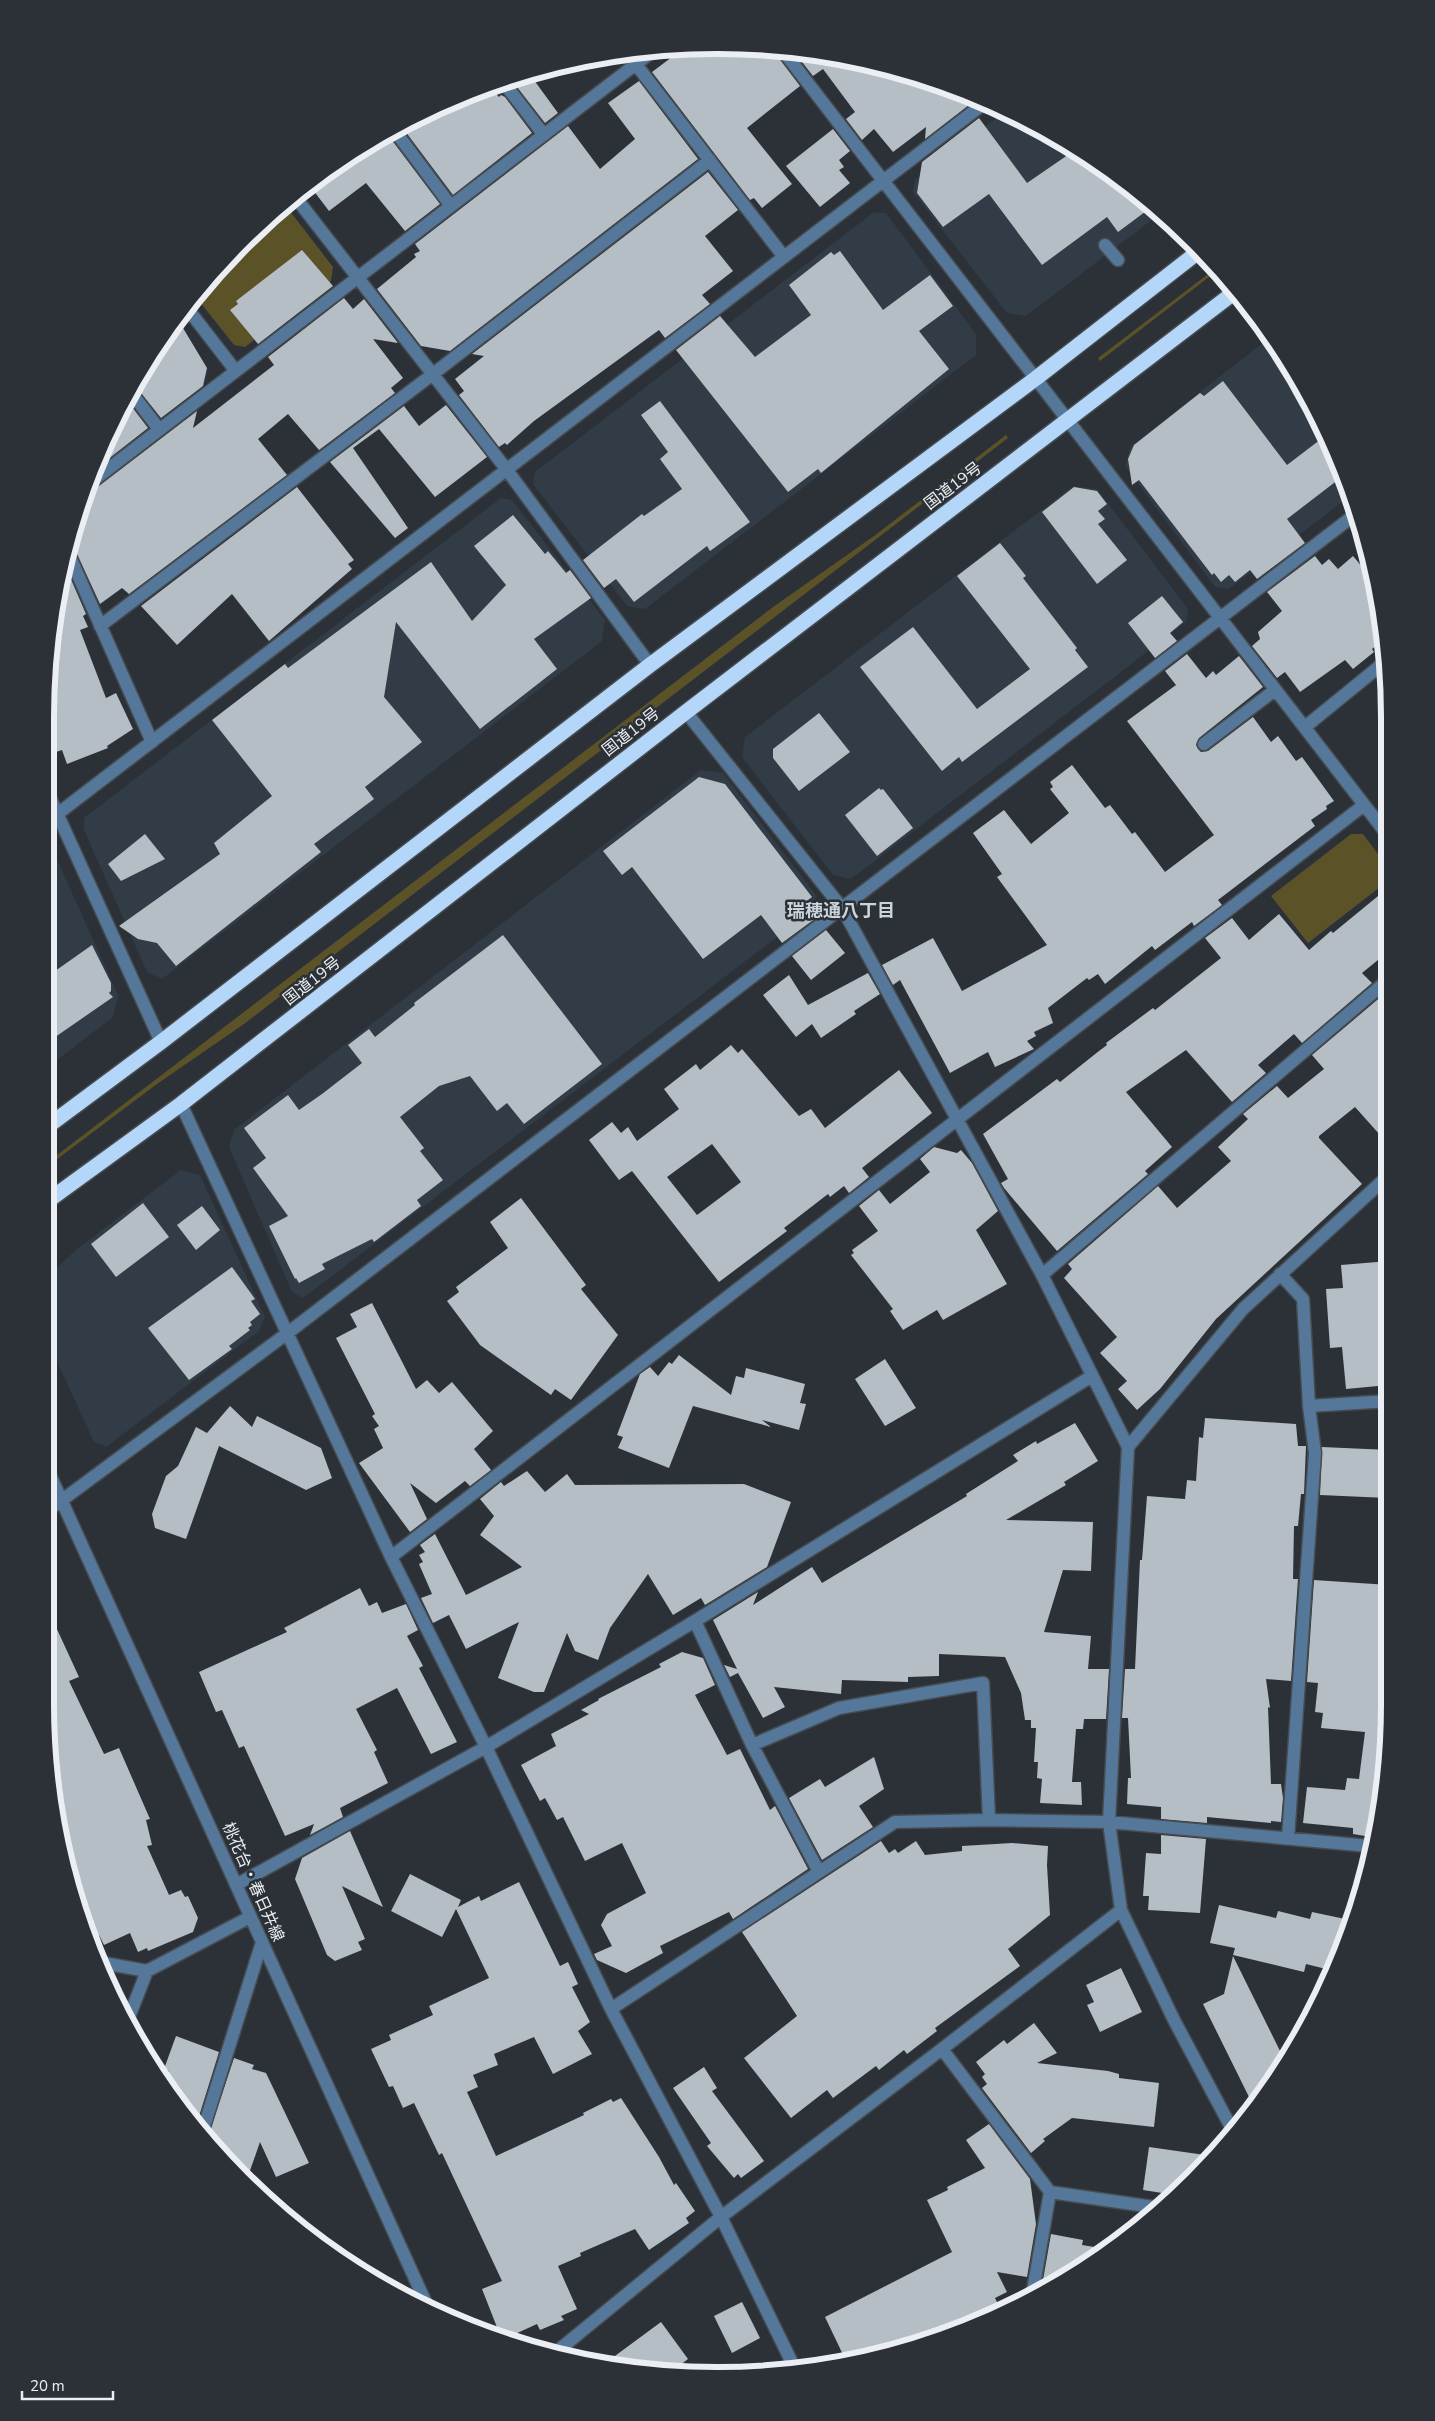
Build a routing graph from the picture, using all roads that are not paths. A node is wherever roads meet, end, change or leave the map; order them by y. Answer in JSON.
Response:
{"nodes":[{"id":1,"x":645,"y":58,"type":"edge"},
{"id":2,"x":788,"y":58,"type":"edge"},
{"id":3,"x":632,"y":59,"type":"edge"},
{"id":4,"x":637,"y":65,"type":"junction"},
{"id":5,"x":508,"y":88,"type":"edge"},
{"id":6,"x":979,"y":107,"type":"edge"},
{"id":7,"x":544,"y":135,"type":"junction"},
{"id":8,"x":399,"y":136,"type":"edge"},
{"id":9,"x":710,"y":160,"type":"junction"},
{"id":10,"x":883,"y":181,"type":"junction"},
{"id":11,"x":299,"y":202,"type":"edge"},
{"id":12,"x":452,"y":206,"type":"junction"},
{"id":13,"x":1105,"y":245,"type":"dead end"},
{"id":14,"x":1194,"y":255,"type":"edge"},
{"id":15,"x":784,"y":257,"type":"junction"},
{"id":16,"x":1118,"y":260,"type":"dead end"},
{"id":17,"x":357,"y":278,"type":"junction"},
{"id":18,"x":1230,"y":296,"type":"edge"},
{"id":19,"x":191,"y":312,"type":"edge"},
{"id":20,"x":235,"y":370,"type":"junction"},
{"id":21,"x":433,"y":374,"type":"junction"},
{"id":22,"x":1035,"y":379,"type":"junction"},
{"id":23,"x":136,"y":399,"type":"edge"},
{"id":24,"x":1067,"y":420,"type":"junction"},
{"id":25,"x":159,"y":429,"type":"junction"},
{"id":26,"x":507,"y":470,"type":"junction"},
{"id":27,"x":99,"y":476,"type":"edge"},
{"id":28,"x":1350,"y":518,"type":"edge"},
{"id":29,"x":72,"y":563,"type":"edge"},
{"id":30,"x":1219,"y":619,"type":"junction"},
{"id":31,"x":100,"y":626,"type":"junction"},
{"id":32,"x":650,"y":664,"type":"junction"},
{"id":33,"x":1379,"y":667,"type":"edge"},
{"id":34,"x":1275,"y":690,"type":"junction"},
{"id":35,"x":686,"y":712,"type":"junction"},
{"id":36,"x":1306,"y":728,"type":"junction"},
{"id":37,"x":152,"y":742,"type":"junction"},
{"id":38,"x":1204,"y":744,"type":"dead end"},
{"id":39,"x":1364,"y":805,"type":"junction"},
{"id":40,"x":54,"y":816,"type":"edge"},
{"id":41,"x":54,"y":822,"type":"edge"},
{"id":42,"x":1381,"y":828,"type":"edge"},
{"id":43,"x":842,"y":908,"type":"junction"},
{"id":44,"x":1381,"y":985,"type":"edge"},
{"id":45,"x":162,"y":1042,"type":"junction"},
{"id":46,"x":181,"y":1104,"type":"junction"},
{"id":47,"x":957,"y":1120,"type":"junction"},
{"id":48,"x":54,"y":1122,"type":"edge"},
{"id":49,"x":1381,"y":1181,"type":"edge"},
{"id":50,"x":54,"y":1196,"type":"edge"},
{"id":51,"x":1280,"y":1274,"type":"junction"},
{"id":52,"x":1042,"y":1275,"type":"junction"},
{"id":53,"x":289,"y":1332,"type":"junction"},
{"id":54,"x":1092,"y":1376,"type":"junction"},
{"id":55,"x":1381,"y":1401,"type":"edge"},
{"id":56,"x":1309,"y":1406,"type":"junction"},
{"id":57,"x":1128,"y":1447,"type":"junction"},
{"id":58,"x":54,"y":1484,"type":"edge"},
{"id":59,"x":62,"y":1501,"type":"junction"},
{"id":60,"x":54,"y":1506,"type":"edge"},
{"id":61,"x":391,"y":1558,"type":"junction"},
{"id":62,"x":695,"y":1621,"type":"junction"},
{"id":63,"x":752,"y":1745,"type":"junction"},
{"id":64,"x":486,"y":1747,"type":"junction"},
{"id":65,"x":989,"y":1820,"type":"junction"},
{"id":66,"x":1109,"y":1822,"type":"junction"},
{"id":67,"x":1288,"y":1838,"type":"junction"},
{"id":68,"x":1365,"y":1846,"type":"edge"},
{"id":69,"x":819,"y":1872,"type":"junction"},
{"id":70,"x":236,"y":1885,"type":"junction"},
{"id":71,"x":1121,"y":1910,"type":"junction"},
{"id":72,"x":250,"y":1917,"type":"junction"},
{"id":73,"x":262,"y":1942,"type":"junction"},
{"id":74,"x":107,"y":1964,"type":"edge"},
{"id":75,"x":147,"y":1971,"type":"junction"},
{"id":76,"x":611,"y":2009,"type":"junction"},
{"id":77,"x":131,"y":2013,"type":"edge"},
{"id":78,"x":942,"y":2049,"type":"junction"},
{"id":79,"x":205,"y":2125,"type":"edge"},
{"id":80,"x":1230,"y":2125,"type":"edge"},
{"id":81,"x":1050,"y":2192,"type":"junction"},
{"id":82,"x":1151,"y":2207,"type":"edge"},
{"id":83,"x":720,"y":2216,"type":"junction"},
{"id":84,"x":1034,"y":2286,"type":"edge"},
{"id":85,"x":424,"y":2299,"type":"edge"},
{"id":86,"x":561,"y":2348,"type":"edge"},
{"id":87,"x":792,"y":2363,"type":"edge"}],
"edges":[{"from":1,"to":4,"type":"street"},
{"from":2,"to":10,"type":"street"},
{"from":3,"to":4,"type":"street"},
{"from":4,"to":7,"type":"street"},
{"from":4,"to":9,"type":"street"},
{"from":5,"to":7,"type":"street"},
{"from":6,"to":10,"type":"street"},
{"from":7,"to":12,"type":"street"},
{"from":8,"to":12,"type":"street"},
{"from":9,"to":15,"type":"street"},
{"from":9,"to":21,"type":"street"},
{"from":10,"to":15,"type":"street"},
{"from":10,"to":22,"type":"street"},
{"from":11,"to":17,"type":"street"},
{"from":12,"to":17,"type":"street"},
{"from":13,"to":16,"type":"street"},
{"from":14,"to":22,"type":"highway"},
{"from":15,"to":26,"type":"street"},
{"from":17,"to":20,"type":"street"},
{"from":17,"to":21,"type":"street"},
{"from":18,"to":24,"type":"highway","name":"国道19号"},
{"from":19,"to":20,"type":"street"},
{"from":20,"to":25,"type":"street"},
{"from":21,"to":26,"type":"street"},
{"from":21,"to":31,"type":"street"},
{"from":22,"to":24,"type":"street"},
{"from":22,"to":32,"type":"highway"},
{"from":23,"to":25,"type":"street"},
{"from":24,"to":30,"type":"street"},
{"from":24,"to":35,"type":"highway","name":"国道19号"},
{"from":25,"to":27,"type":"street"},
{"from":26,"to":32,"type":"street"},
{"from":26,"to":37,"type":"street"},
{"from":28,"to":30,"type":"street"},
{"from":29,"to":31,"type":"street"},
{"from":30,"to":34,"type":"street"},
{"from":30,"to":43,"type":"street"},
{"from":31,"to":37,"type":"street"},
{"from":32,"to":45,"type":"highway"},
{"from":33,"to":36,"type":"street"},
{"from":34,"to":36,"type":"street"},
{"from":34,"to":38,"type":"street"},
{"from":35,"to":43,"type":"street"},
{"from":35,"to":46,"type":"highway","name":"国道19号"},
{"from":36,"to":39,"type":"street"},
{"from":37,"to":40,"type":"street"},
{"from":39,"to":42,"type":"street"},
{"from":39,"to":47,"type":"street"},
{"from":41,"to":45,"type":"street"},
{"from":43,"to":47,"type":"street"},
{"from":43,"to":53,"type":"street"},
{"from":44,"to":52,"type":"street"},
{"from":45,"to":48,"type":"highway"},
{"from":46,"to":50,"type":"highway","name":"国道19号"},
{"from":46,"to":53,"type":"street"},
{"from":47,"to":52,"type":"street"},
{"from":47,"to":61,"type":"street"},
{"from":49,"to":51,"type":"street"},
{"from":51,"to":56,"type":"street"},
{"from":51,"to":57,"type":"street"},
{"from":52,"to":54,"type":"street"},
{"from":53,"to":59,"type":"street"},
{"from":53,"to":61,"type":"street"},
{"from":54,"to":57,"type":"street"},
{"from":54,"to":62,"type":"street"},
{"from":55,"to":56,"type":"street"},
{"from":56,"to":67,"type":"street"},
{"from":57,"to":66,"type":"street"},
{"from":58,"to":59,"type":"street","name":"桃花台・春日井線"},
{"from":59,"to":60,"type":"street"},
{"from":59,"to":70,"type":"street","name":"桃花台・春日井線"},
{"from":61,"to":64,"type":"street"},
{"from":62,"to":63,"type":"street"},
{"from":62,"to":64,"type":"street"},
{"from":63,"to":65,"type":"street"},
{"from":63,"to":69,"type":"street"},
{"from":64,"to":70,"type":"street"},
{"from":64,"to":76,"type":"street"},
{"from":65,"to":66,"type":"street"},
{"from":65,"to":69,"type":"street"},
{"from":66,"to":67,"type":"street"},
{"from":66,"to":71,"type":"street"},
{"from":67,"to":68,"type":"street"},
{"from":69,"to":76,"type":"street"},
{"from":70,"to":72,"type":"street","name":"桃花台・春日井線"},
{"from":71,"to":78,"type":"street"},
{"from":71,"to":80,"type":"street"},
{"from":72,"to":73,"type":"street","name":"桃花台・春日井線"},
{"from":72,"to":75,"type":"street"},
{"from":73,"to":79,"type":"street"},
{"from":73,"to":85,"type":"street","name":"桃花台・春日井線"},
{"from":74,"to":75,"type":"street"},
{"from":75,"to":77,"type":"street"},
{"from":76,"to":83,"type":"street"},
{"from":78,"to":81,"type":"street"},
{"from":78,"to":83,"type":"street"},
{"from":81,"to":82,"type":"street"},
{"from":81,"to":84,"type":"street"},
{"from":83,"to":86,"type":"street"},
{"from":83,"to":87,"type":"street"}]}
